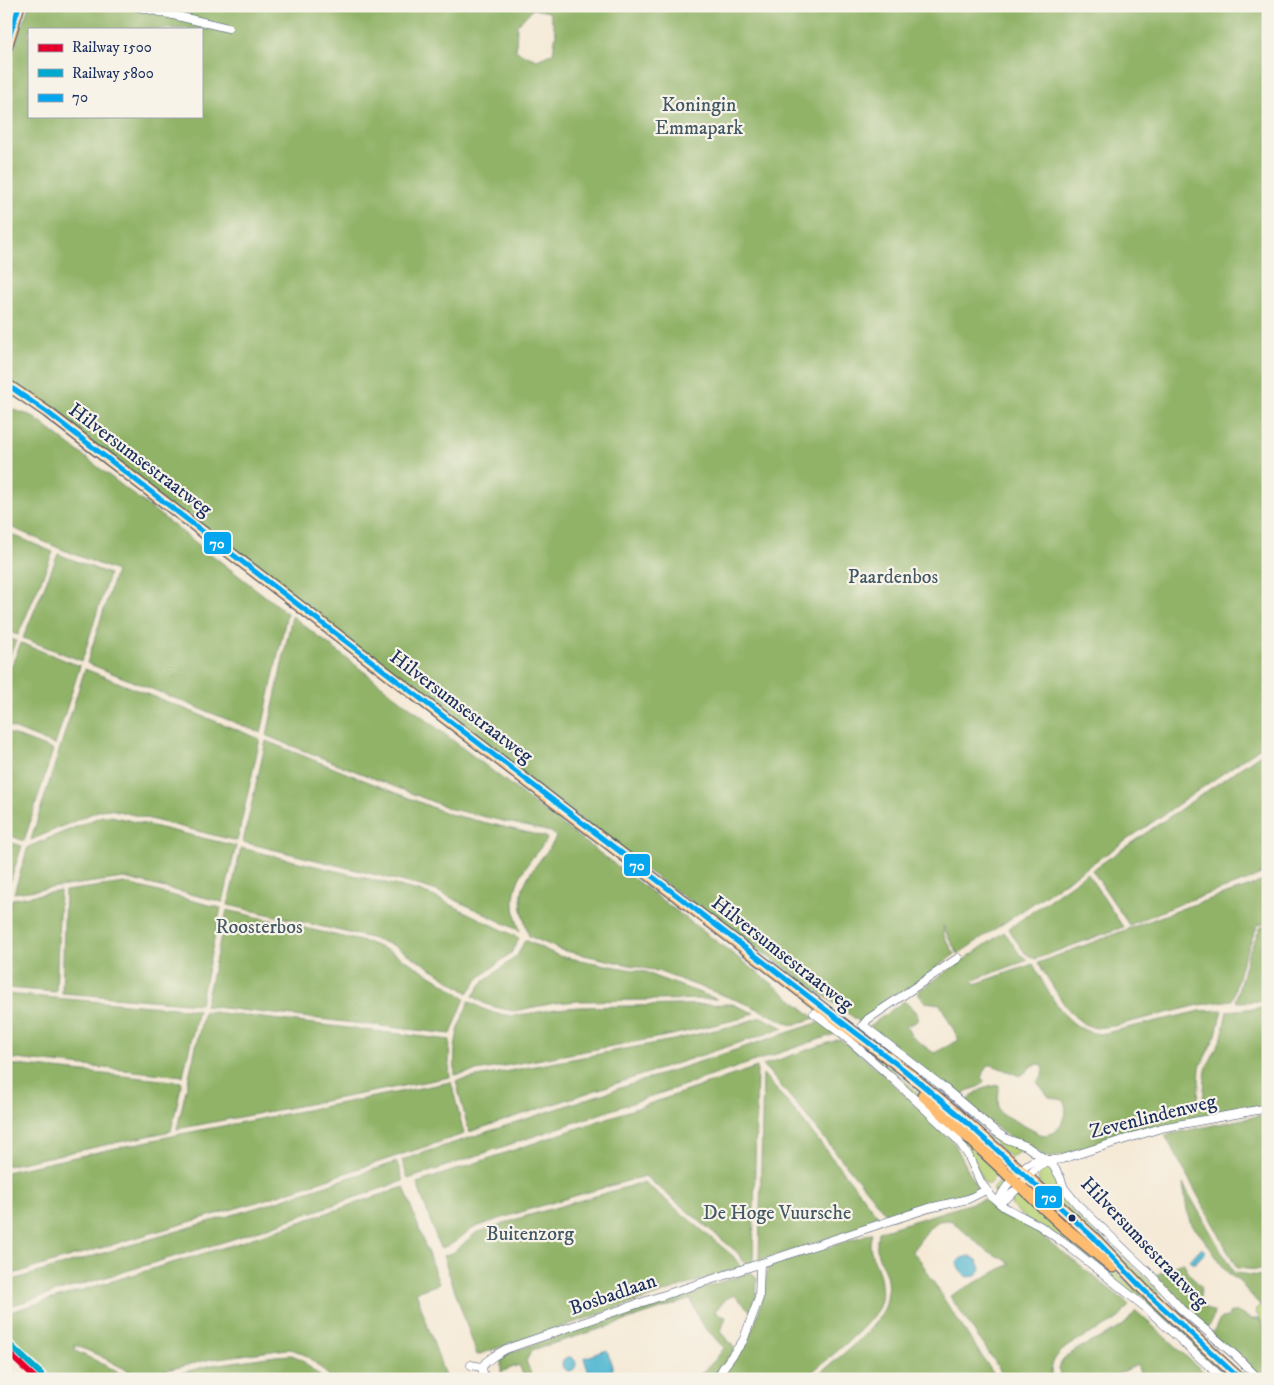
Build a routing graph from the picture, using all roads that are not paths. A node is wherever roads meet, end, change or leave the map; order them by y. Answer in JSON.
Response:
{"nodes":[{"id":1,"x":18,"y":6,"type":"edge"},
{"id":2,"x":135,"y":6,"type":"edge"},
{"id":3,"x":228,"y":28,"type":"dead end"},
{"id":4,"x":6,"y":48,"type":"edge"},
{"id":5,"x":8,"y":390,"type":"edge"},
{"id":6,"x":958,"y":958,"type":"dead end"},
{"id":7,"x":814,"y":1013,"type":"dead end"},
{"id":8,"x":1268,"y":1108,"type":"edge"},
{"id":9,"x":1048,"y":1161,"type":"junction"},
{"id":10,"x":1020,"y":1179,"type":"junction"},
{"id":11,"x":986,"y":1190,"type":"junction"},
{"id":12,"x":999,"y":1202,"type":"junction"},
{"id":13,"x":760,"y":1264,"type":"junction"},
{"id":14,"x":471,"y":1365,"type":"dead end"},
{"id":15,"x":482,"y":1367,"type":"junction"},
{"id":16,"x":484,"y":1379,"type":"edge"},
{"id":17,"x":717,"y":1379,"type":"edge"},
{"id":18,"x":1223,"y":1379,"type":"edge"},
{"id":19,"x":1240,"y":1379,"type":"edge"},
{"id":20,"x":1259,"y":1379,"type":"edge"}],
"edges":[{"from":1,"to":4,"type":"main road"},
{"from":2,"to":3,"type":"street"},
{"from":5,"to":10,"type":"main road","name":"Hilversumsestraatweg"},
{"from":6,"to":9,"type":"street","name":"Hilversumsestraatweg"},
{"from":7,"to":11,"type":"street","name":"Hilversumsestraatweg"},
{"from":8,"to":9,"type":"street","name":"Zevenlindenweg"},
{"from":9,"to":10,"type":"street","name":"Zevenlindenweg"},
{"from":9,"to":20,"type":"street","name":"Hilversumsestraatweg"},
{"from":10,"to":12,"type":"street"},
{"from":10,"to":19,"type":"main road","name":"Hilversumsestraatweg"},
{"from":11,"to":12,"type":"street","name":"Hilversumsestraatweg"},
{"from":11,"to":13,"type":"street","name":"Bosbadlaan"},
{"from":12,"to":18,"type":"street","name":"Hilversumsestraatweg"},
{"from":13,"to":15,"type":"street","name":"Bosbadlaan"},
{"from":13,"to":17,"type":"street"},
{"from":14,"to":15,"type":"street"},
{"from":15,"to":16,"type":"street"}]}
